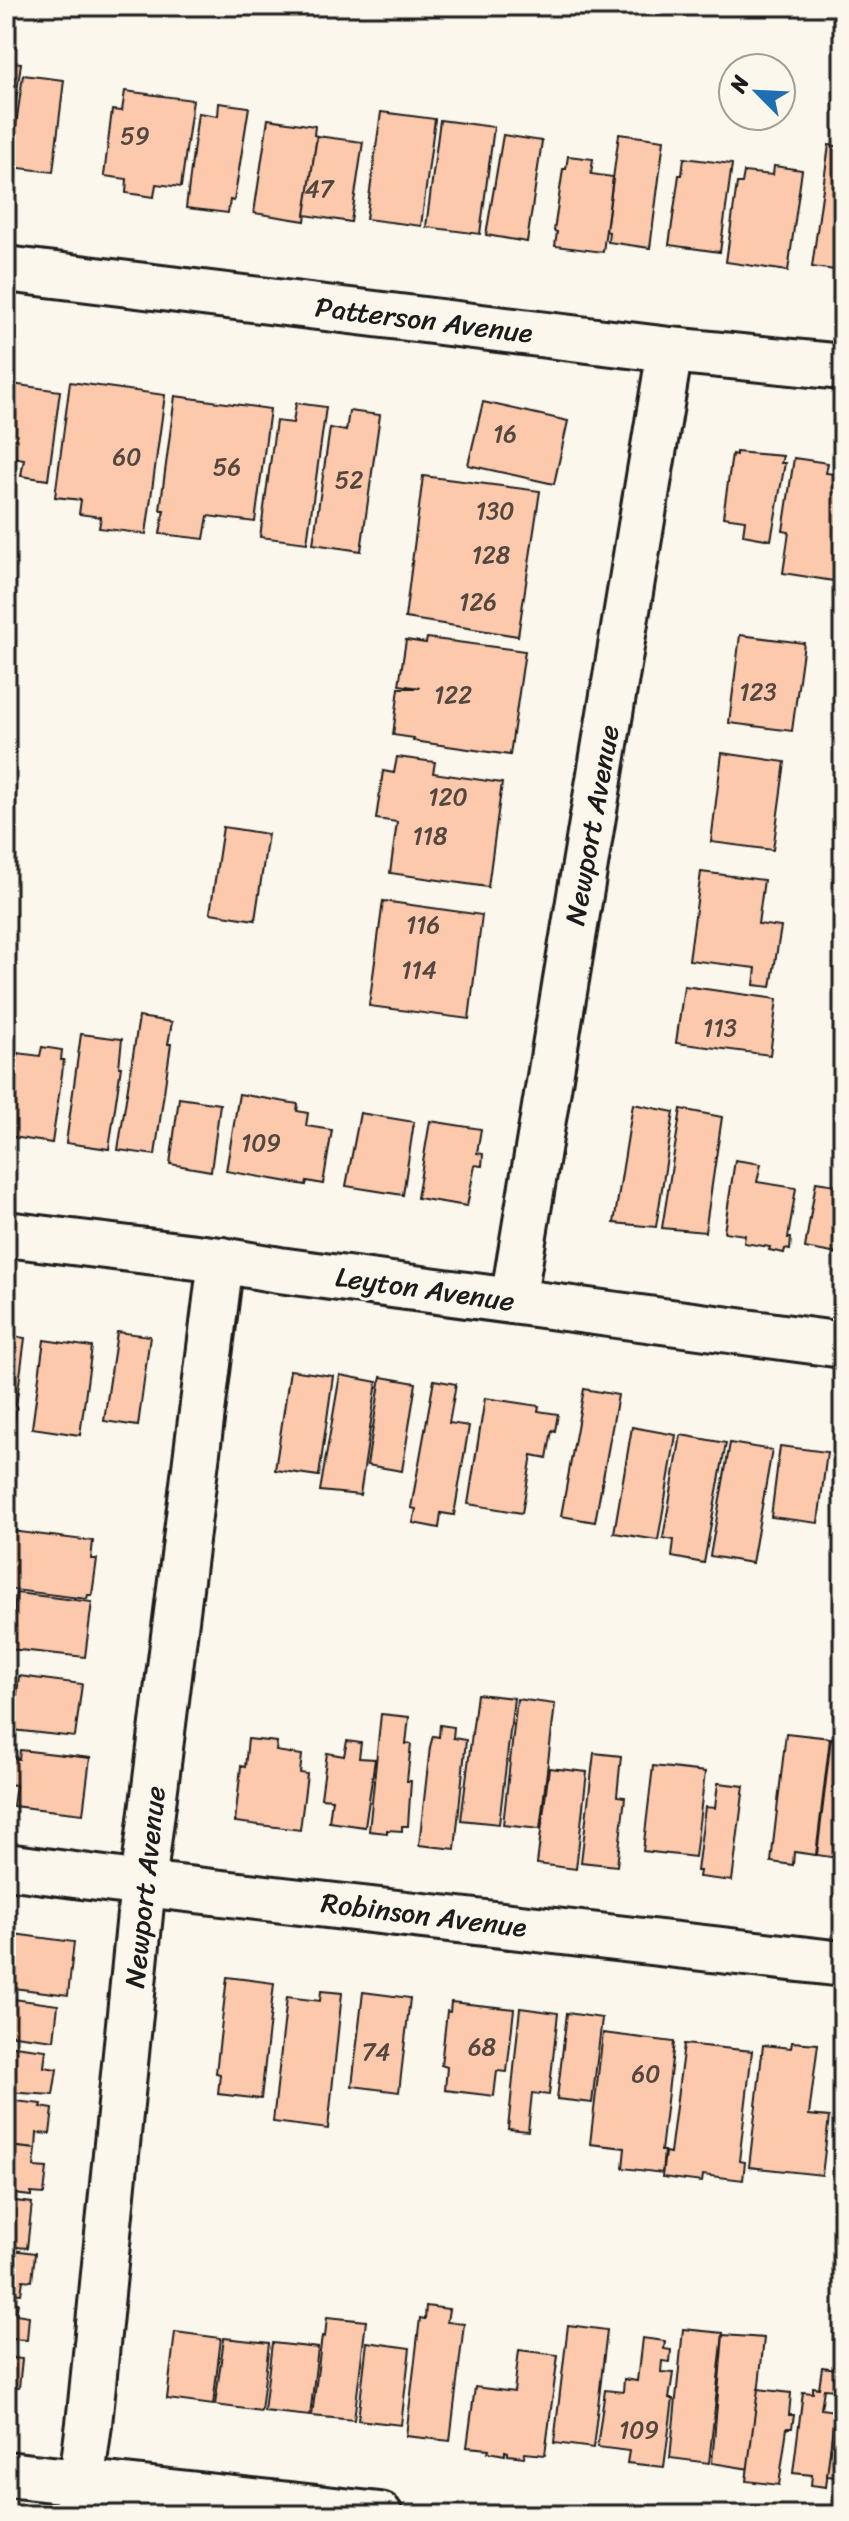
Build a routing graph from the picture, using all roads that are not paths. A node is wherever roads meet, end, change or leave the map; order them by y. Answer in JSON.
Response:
{"nodes":[{"id":1,"x":6,"y":269,"type":"edge"},
{"id":2,"x":670,"y":350,"type":"junction"},
{"id":3,"x":843,"y":367,"type":"edge"},
{"id":4,"x":6,"y":1234,"type":"edge"},
{"id":5,"x":221,"y":1260,"type":"junction"},
{"id":6,"x":513,"y":1301,"type":"junction"},
{"id":7,"x":843,"y":1345,"type":"edge"},
{"id":8,"x":6,"y":1866,"type":"edge"},
{"id":9,"x":143,"y":1884,"type":"junction"},
{"id":10,"x":843,"y":1964,"type":"edge"},
{"id":11,"x":6,"y":2474,"type":"edge"},
{"id":12,"x":79,"y":2499,"type":"edge"},
{"id":13,"x":380,"y":2515,"type":"edge"}],
"edges":[{"from":1,"to":2,"type":"street","name":"Patterson Avenue"},
{"from":2,"to":3,"type":"street","name":"Patterson Avenue"},
{"from":2,"to":6,"type":"street","name":"Newport Avenue"},
{"from":4,"to":5,"type":"street","name":"Leyton Avenue"},
{"from":5,"to":6,"type":"street","name":"Leyton Avenue"},
{"from":5,"to":9,"type":"street","name":"Newport Avenue"},
{"from":6,"to":7,"type":"street","name":"Leyton Avenue"},
{"from":8,"to":9,"type":"street","name":"Robinson Avenue"},
{"from":9,"to":10,"type":"street","name":"Robinson Avenue"},
{"from":9,"to":12,"type":"street","name":"Newport Avenue"},
{"from":11,"to":12,"type":"street"},
{"from":12,"to":13,"type":"street"}]}
